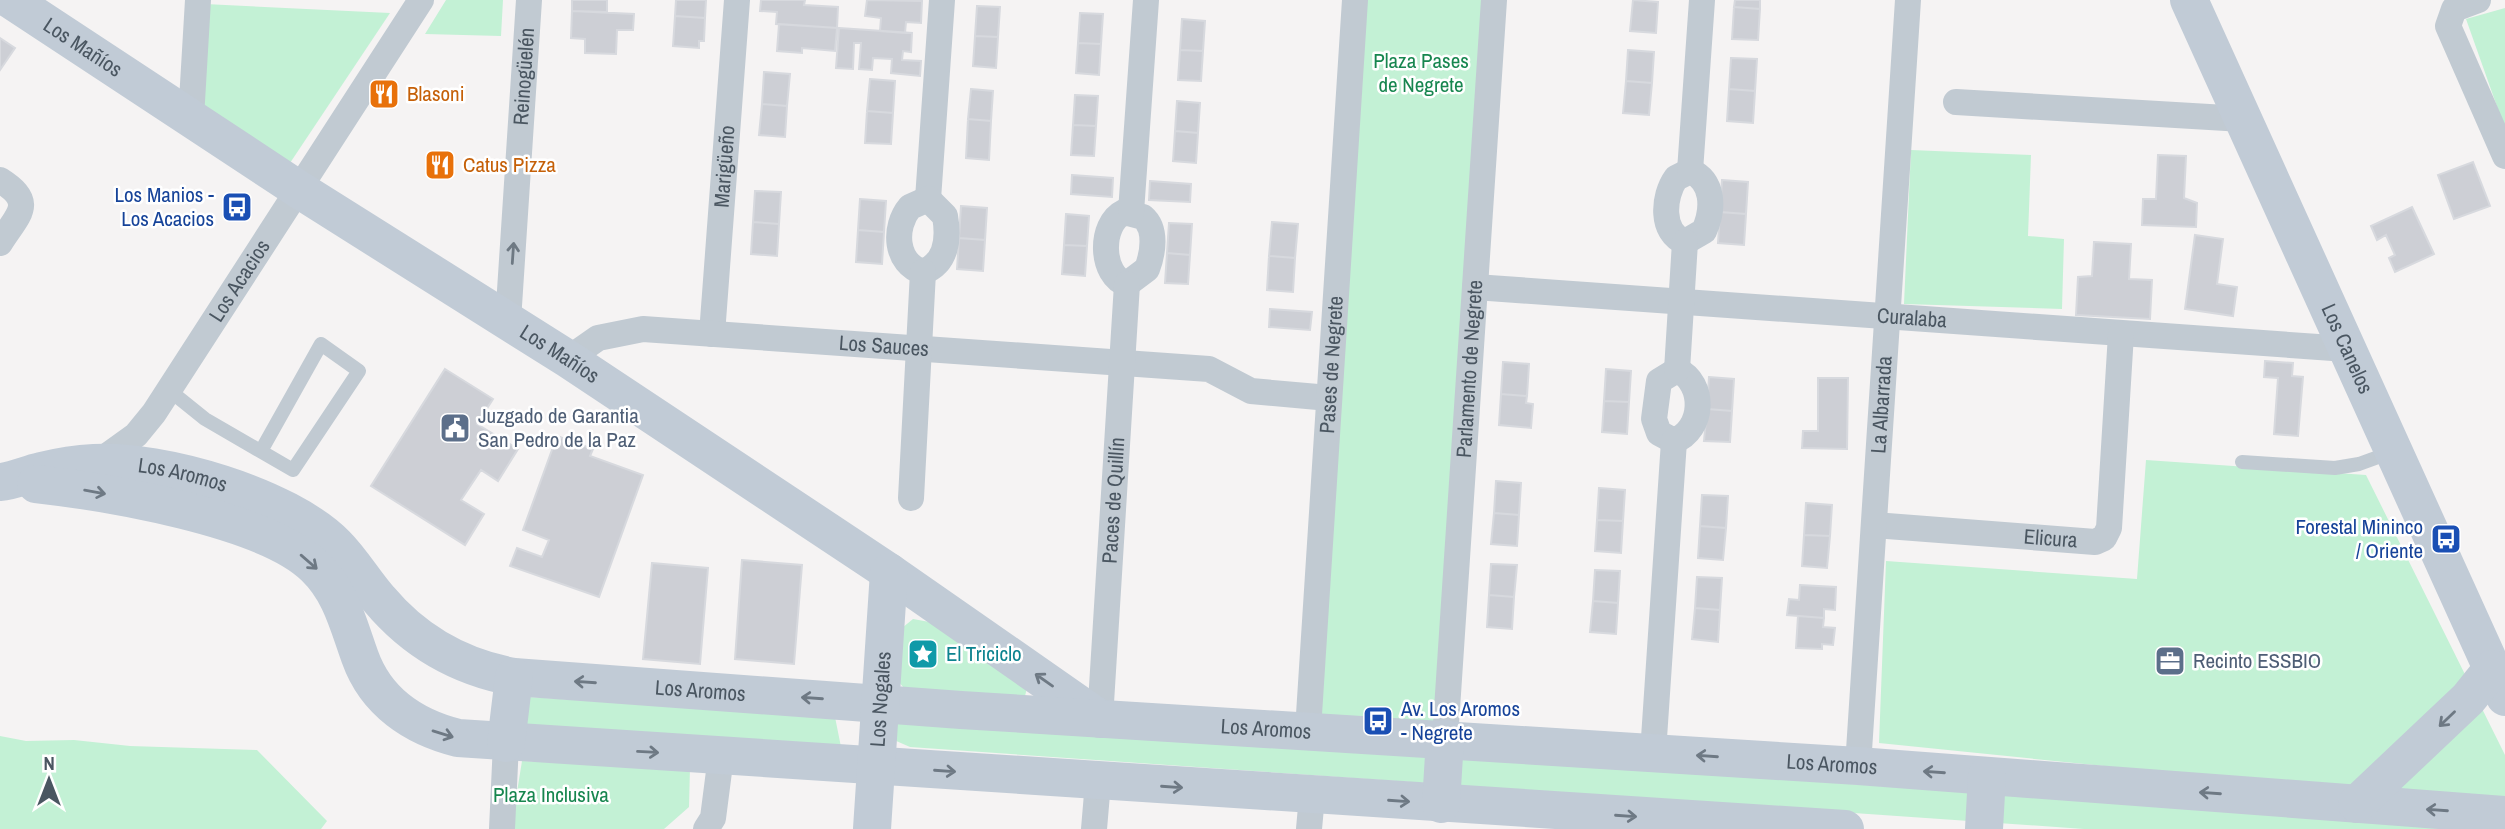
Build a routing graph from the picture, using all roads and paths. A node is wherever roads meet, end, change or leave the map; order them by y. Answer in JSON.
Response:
{"nodes":[{"id":1,"x":11,"y":0,"type":"edge"},
{"id":2,"x":198,"y":0,"type":"edge"},
{"id":3,"x":421,"y":0,"type":"edge"},
{"id":4,"x":529,"y":0,"type":"edge"},
{"id":5,"x":737,"y":0,"type":"edge"},
{"id":6,"x":942,"y":0,"type":"edge"},
{"id":7,"x":1146,"y":0,"type":"edge"},
{"id":8,"x":1355,"y":0,"type":"edge"},
{"id":9,"x":1494,"y":0,"type":"edge"},
{"id":10,"x":1702,"y":0,"type":"edge"},
{"id":11,"x":1908,"y":0,"type":"edge"},
{"id":12,"x":2189,"y":0,"type":"edge"},
{"id":13,"x":2478,"y":0,"type":"edge"},
{"id":14,"x":1956,"y":102,"type":"dead end"},
{"id":15,"x":191,"y":118,"type":"junction"},
{"id":16,"x":2243,"y":119,"type":"junction"},
{"id":17,"x":2505,"y":156,"type":"edge"},
{"id":18,"x":1690,"y":171,"type":"junction"},
{"id":19,"x":0,"y":180,"type":"edge"},
{"id":20,"x":298,"y":189,"type":"junction"},
{"id":21,"x":928,"y":199,"type":"junction"},
{"id":22,"x":1131,"y":212,"type":"junction"},
{"id":23,"x":1685,"y":242,"type":"junction"},
{"id":24,"x":0,"y":243,"type":"edge"},
{"id":25,"x":923,"y":272,"type":"junction"},
{"id":26,"x":1127,"y":285,"type":"junction"},
{"id":27,"x":1475,"y":287,"type":"junction"},
{"id":28,"x":1681,"y":302,"type":"junction"},
{"id":29,"x":1887,"y":318,"type":"junction"},
{"id":30,"x":508,"y":321,"type":"junction"},
{"id":31,"x":712,"y":334,"type":"junction"},
{"id":32,"x":2121,"y":334,"type":"junction"},
{"id":33,"x":918,"y":348,"type":"junction"},
{"id":34,"x":2347,"y":349,"type":"junction"},
{"id":35,"x":568,"y":359,"type":"junction"},
{"id":36,"x":1122,"y":363,"type":"junction"},
{"id":37,"x":1677,"y":370,"type":"junction"},
{"id":38,"x":169,"y":390,"type":"junction"},
{"id":39,"x":1329,"y":398,"type":"junction"},
{"id":40,"x":1674,"y":441,"type":"junction"},
{"id":41,"x":261,"y":451,"type":"junction"},
{"id":42,"x":2394,"y":451,"type":"junction"},
{"id":43,"x":2242,"y":462,"type":"dead end"},
{"id":44,"x":97,"y":463,"type":"junction"},
{"id":45,"x":1,"y":482,"type":"edge"},
{"id":46,"x":911,"y":498,"type":"dead end"},
{"id":47,"x":1874,"y":525,"type":"junction"},
{"id":48,"x":889,"y":572,"type":"junction"},
{"id":49,"x":514,"y":677,"type":"junction"},
{"id":50,"x":2501,"y":677,"type":"edge"},
{"id":51,"x":880,"y":704,"type":"junction"},
{"id":52,"x":1100,"y":719,"type":"junction"},
{"id":53,"x":1308,"y":730,"type":"junction"},
{"id":54,"x":1446,"y":739,"type":"junction"},
{"id":55,"x":506,"y":743,"type":"junction"},
{"id":56,"x":1653,"y":753,"type":"junction"},
{"id":57,"x":721,"y":756,"type":"junction"},
{"id":58,"x":877,"y":766,"type":"junction"},
{"id":59,"x":1858,"y":766,"type":"junction"},
{"id":60,"x":1987,"y":776,"type":"junction"},
{"id":61,"x":1098,"y":782,"type":"junction"},
{"id":62,"x":1441,"y":804,"type":"junction"},
{"id":63,"x":2357,"y":804,"type":"junction"},
{"id":64,"x":1311,"y":812,"type":"edge"},
{"id":65,"x":2505,"y":815,"type":"edge"},
{"id":66,"x":502,"y":829,"type":"edge"},
{"id":67,"x":706,"y":829,"type":"edge"},
{"id":68,"x":872,"y":829,"type":"edge"},
{"id":69,"x":1094,"y":829,"type":"edge"},
{"id":70,"x":1833,"y":829,"type":"edge"},
{"id":71,"x":1845,"y":829,"type":"edge"},
{"id":72,"x":1984,"y":829,"type":"edge"}],
"edges":[{"from":1,"to":15,"type":"main road","name":"Los Mañíos"},
{"from":2,"to":15,"type":"street"},
{"from":3,"to":20,"type":"street","name":"Los Acacios"},
{"from":30,"to":4,"type":"street","name":"Reinogüelén","one_way":true},
{"from":5,"to":31,"type":"street","name":"Marigüeño"},
{"from":6,"to":21,"type":"street"},
{"from":7,"to":22,"type":"street"},
{"from":8,"to":39,"type":"street","name":"Pases de Negrete"},
{"from":9,"to":27,"type":"street","name":"Parlamento de Negrete"},
{"from":10,"to":18,"type":"street"},
{"from":11,"to":29,"type":"street","name":"La Albarrada"},
{"from":12,"to":16,"type":"main road","name":"Los Canelos"},
{"from":13,"to":17,"type":"street"},
{"from":14,"to":16,"type":"street"},
{"from":15,"to":20,"type":"main road","name":"Los Mañíos"},
{"from":16,"to":34,"type":"main road","name":"Los Canelos"},
{"from":18,"to":23,"type":"street"},
{"from":18,"to":23,"type":"street"},
{"from":19,"to":24,"type":"street"},
{"from":20,"to":30,"type":"main road","name":"Los Mañíos"},
{"from":20,"to":38,"type":"street","name":"Los Acacios"},
{"from":21,"to":25,"type":"street"},
{"from":21,"to":25,"type":"street"},
{"from":22,"to":26,"type":"street"},
{"from":22,"to":26,"type":"street"},
{"from":23,"to":28,"type":"street"},
{"from":25,"to":33,"type":"street"},
{"from":26,"to":36,"type":"street","name":"Paces de Quillín"},
{"from":27,"to":28,"type":"street","name":"Curalaba"},
{"from":27,"to":54,"type":"street","name":"Parlamento de Negrete"},
{"from":28,"to":29,"type":"street","name":"Curalaba"},
{"from":28,"to":37,"type":"street"},
{"from":29,"to":32,"type":"street","name":"Curalaba"},
{"from":29,"to":47,"type":"street","name":"La Albarrada"},
{"from":30,"to":35,"type":"main road","name":"Los Mañíos"},
{"from":31,"to":33,"type":"street","name":"Los Sauces"},
{"from":31,"to":35,"type":"street","name":"Los Sauces"},
{"from":32,"to":34,"type":"street","name":"Curalaba"},
{"from":32,"to":47,"type":"street","name":"Elicura"},
{"from":33,"to":36,"type":"street","name":"Los Sauces"},
{"from":33,"to":46,"type":"street"},
{"from":34,"to":42,"type":"main road","name":"Los Canelos"},
{"from":35,"to":48,"type":"main road","name":"Los Mañíos"},
{"from":36,"to":39,"type":"street","name":"Los Sauces"},
{"from":36,"to":52,"type":"street","name":"Paces de Quillín"},
{"from":37,"to":40,"type":"street"},
{"from":37,"to":40,"type":"street"},
{"from":38,"to":41,"type":"lane"},
{"from":38,"to":44,"type":"street","name":"Los Acacios"},
{"from":39,"to":53,"type":"street","name":"Pases de Negrete"},
{"from":40,"to":56,"type":"street"},
{"from":41,"to":41,"type":"lane"},
{"from":42,"to":43,"type":"lane"},
{"from":42,"to":50,"type":"main road","name":"Los Canelos"},
{"from":44,"to":45,"type":"main road","name":"Los Acacios"},
{"from":44,"to":49,"type":"main road","name":"Los Aromos"},
{"from":45,"to":55,"type":"main road","name":"Los Aromos","one_way":true},
{"from":47,"to":59,"type":"street","name":"La Albarrada"},
{"from":48,"to":51,"type":"main road","name":"Los Nogales"},
{"from":52,"to":48,"type":"main road","name":"Los Mañíos","one_way":true},
{"from":51,"to":49,"type":"main road","name":"Los Aromos","one_way":true},
{"from":49,"to":55,"type":"main road"},
{"from":50,"to":63,"type":"main road","one_way":true},
{"from":51,"to":52,"type":"main road","name":"Los Aromos"},
{"from":51,"to":58,"type":"main road","name":"Los Nogales"},
{"from":52,"to":53,"type":"main road","name":"Los Aromos"},
{"from":53,"to":54,"type":"main road","name":"Los Aromos"},
{"from":54,"to":56,"type":"main road","name":"Los Aromos"},
{"from":54,"to":62,"type":"main road"},
{"from":55,"to":57,"type":"main road","name":"Los Aromos","one_way":true},
{"from":55,"to":66,"type":"street"},
{"from":59,"to":56,"type":"main road","name":"Los Aromos","one_way":true},
{"from":57,"to":58,"type":"main road","name":"Los Aromos"},
{"from":57,"to":67,"type":"street"},
{"from":58,"to":61,"type":"main road","name":"Los Aromos","one_way":true},
{"from":58,"to":68,"type":"main road","name":"Los Nogales"},
{"from":60,"to":59,"type":"main road","name":"Los Aromos","one_way":true},
{"from":63,"to":60,"type":"main road","name":"Los Aromos","one_way":true},
{"from":60,"to":72,"type":"main road"},
{"from":61,"to":64,"type":"main road","name":"Los Aromos","one_way":true},
{"from":61,"to":69,"type":"street"},
{"from":64,"to":62,"type":"main road","name":"Los Aromos","one_way":true},
{"from":62,"to":70,"type":"main road","name":"Los Aromos","one_way":true},
{"from":65,"to":63,"type":"main road","name":"Los Aromos","one_way":true},
{"from":70,"to":71,"type":"main road","name":"Los Aromos"}]}
